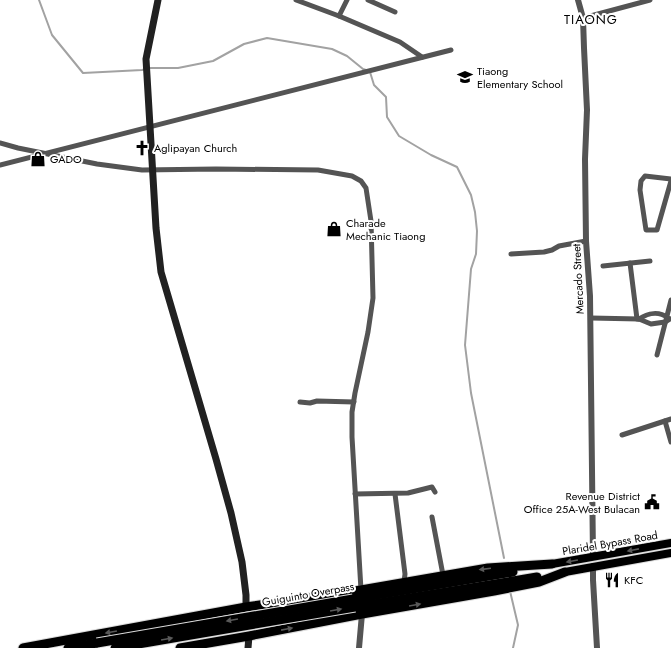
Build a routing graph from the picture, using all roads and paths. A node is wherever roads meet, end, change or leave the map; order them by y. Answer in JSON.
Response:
{"nodes":[{"id":1,"x":158,"y":0,"type":"edge"},
{"id":2,"x":296,"y":0,"type":"edge"},
{"id":3,"x":347,"y":0,"type":"edge"},
{"id":4,"x":368,"y":0,"type":"edge"},
{"id":5,"x":578,"y":0,"type":"edge"},
{"id":6,"x":650,"y":0,"type":"edge"},
{"id":7,"x":395,"y":12,"type":"dead end"},
{"id":8,"x":339,"y":16,"type":"junction"},
{"id":9,"x":583,"y":18,"type":"junction"},
{"id":10,"x":451,"y":50,"type":"dead end"},
{"id":11,"x":422,"y":57,"type":"junction"},
{"id":12,"x":149,"y":127,"type":"junction"},
{"id":13,"x":0,"y":143,"type":"edge"},
{"id":14,"x":47,"y":154,"type":"junction"},
{"id":15,"x":0,"y":165,"type":"edge"},
{"id":16,"x":152,"y":170,"type":"junction"},
{"id":17,"x":671,"y":180,"type":"edge"},
{"id":18,"x":586,"y":241,"type":"junction"},
{"id":19,"x":511,"y":254,"type":"dead end"},
{"id":20,"x":650,"y":261,"type":"dead end"},
{"id":21,"x":630,"y":263,"type":"junction"},
{"id":22,"x":603,"y":266,"type":"dead end"},
{"id":23,"x":671,"y":300,"type":"edge"},
{"id":24,"x":591,"y":318,"type":"junction"},
{"id":25,"x":638,"y":319,"type":"junction"},
{"id":26,"x":668,"y":319,"type":"edge"},
{"id":27,"x":656,"y":355,"type":"dead end"},
{"id":28,"x":300,"y":402,"type":"dead end"},
{"id":29,"x":354,"y":402,"type":"junction"},
{"id":30,"x":671,"y":419,"type":"edge"},
{"id":31,"x":665,"y":421,"type":"junction"},
{"id":32,"x":622,"y":435,"type":"dead end"},
{"id":33,"x":671,"y":442,"type":"edge"},
{"id":34,"x":435,"y":492,"type":"dead end"},
{"id":35,"x":355,"y":494,"type":"junction"},
{"id":36,"x":395,"y":494,"type":"junction"},
{"id":37,"x":432,"y":517,"type":"dead end"},
{"id":38,"x":671,"y":543,"type":"edge"},
{"id":39,"x":671,"y":553,"type":"edge"},
{"id":40,"x":593,"y":557,"type":"junction"},
{"id":41,"x":552,"y":564,"type":"junction"},
{"id":42,"x":593,"y":566,"type":"junction"},
{"id":43,"x":565,"y":572,"type":"junction"},
{"id":44,"x":443,"y":575,"type":"junction"},
{"id":45,"x":404,"y":582,"type":"junction"},
{"id":46,"x":361,"y":590,"type":"junction"},
{"id":47,"x":354,"y":603,"type":"junction"},
{"id":48,"x":246,"y":607,"type":"junction"},
{"id":49,"x":362,"y":614,"type":"junction"},
{"id":50,"x":249,"y":636,"type":"junction"},
{"id":51,"x":23,"y":648,"type":"edge"},
{"id":52,"x":68,"y":648,"type":"edge"},
{"id":53,"x":115,"y":648,"type":"edge"},
{"id":54,"x":180,"y":648,"type":"edge"},
{"id":55,"x":248,"y":648,"type":"edge"},
{"id":56,"x":360,"y":648,"type":"edge"},
{"id":57,"x":597,"y":648,"type":"edge"}],
"edges":[{"from":1,"to":12,"type":"main road"},
{"from":2,"to":8,"type":"street"},
{"from":3,"to":8,"type":"street"},
{"from":4,"to":7,"type":"street"},
{"from":5,"to":9,"type":"street","name":"Mercado Street"},
{"from":6,"to":9,"type":"street"},
{"from":8,"to":11,"type":"street"},
{"from":9,"to":18,"type":"street","name":"Mercado Street"},
{"from":10,"to":11,"type":"street"},
{"from":11,"to":12,"type":"street"},
{"from":12,"to":14,"type":"street"},
{"from":12,"to":16,"type":"main road"},
{"from":13,"to":14,"type":"street"},
{"from":14,"to":15,"type":"street"},
{"from":14,"to":16,"type":"street"},
{"from":16,"to":29,"type":"street"},
{"from":16,"to":48,"type":"main road"},
{"from":17,"to":17,"type":"street"},
{"from":18,"to":19,"type":"street"},
{"from":18,"to":24,"type":"street","name":"Mercado Street"},
{"from":20,"to":21,"type":"street"},
{"from":21,"to":22,"type":"street"},
{"from":21,"to":25,"type":"street"},
{"from":23,"to":26,"type":"street"},
{"from":24,"to":25,"type":"street"},
{"from":24,"to":40,"type":"street","name":"Mercado Street"},
{"from":25,"to":26,"type":"street"},
{"from":25,"to":26,"type":"street"},
{"from":26,"to":27,"type":"street"},
{"from":28,"to":29,"type":"street"},
{"from":29,"to":35,"type":"street"},
{"from":30,"to":31,"type":"street"},
{"from":31,"to":32,"type":"street"},
{"from":31,"to":33,"type":"street"},
{"from":34,"to":36,"type":"street"},
{"from":35,"to":36,"type":"street"},
{"from":35,"to":46,"type":"street"},
{"from":36,"to":45,"type":"street"},
{"from":37,"to":44,"type":"street"},
{"from":38,"to":40,"type":"highway","name":"Plaridel Bypass Road","one_way":true},
{"from":39,"to":42,"type":"highway","name":"Plaridel Bypass Road"},
{"from":40,"to":41,"type":"highway","name":"Plaridel Bypass Road","one_way":true},
{"from":41,"to":44,"type":"highway","one_way":true},
{"from":41,"to":47,"type":"highway","name":"Guiguinto Overpass"},
{"from":42,"to":43,"type":"highway","name":"Plaridel Bypass Road"},
{"from":42,"to":57,"type":"street"},
{"from":43,"to":47,"type":"highway","name":"Guiguinto Overpass"},
{"from":49,"to":43,"type":"highway","one_way":true},
{"from":44,"to":45,"type":"highway"},
{"from":45,"to":46,"type":"highway"},
{"from":46,"to":48,"type":"highway"},
{"from":47,"to":52,"type":"highway","name":"Guiguinto Overpass","one_way":true,"bridge":true},
{"from":53,"to":47,"type":"highway","name":"Guiguinto Overpass","one_way":true,"bridge":true},
{"from":48,"to":51,"type":"highway","one_way":true},
{"from":50,"to":49,"type":"highway","one_way":true},
{"from":49,"to":56,"type":"street"},
{"from":50,"to":54,"type":"highway"},
{"from":50,"to":55,"type":"main road"}]}
